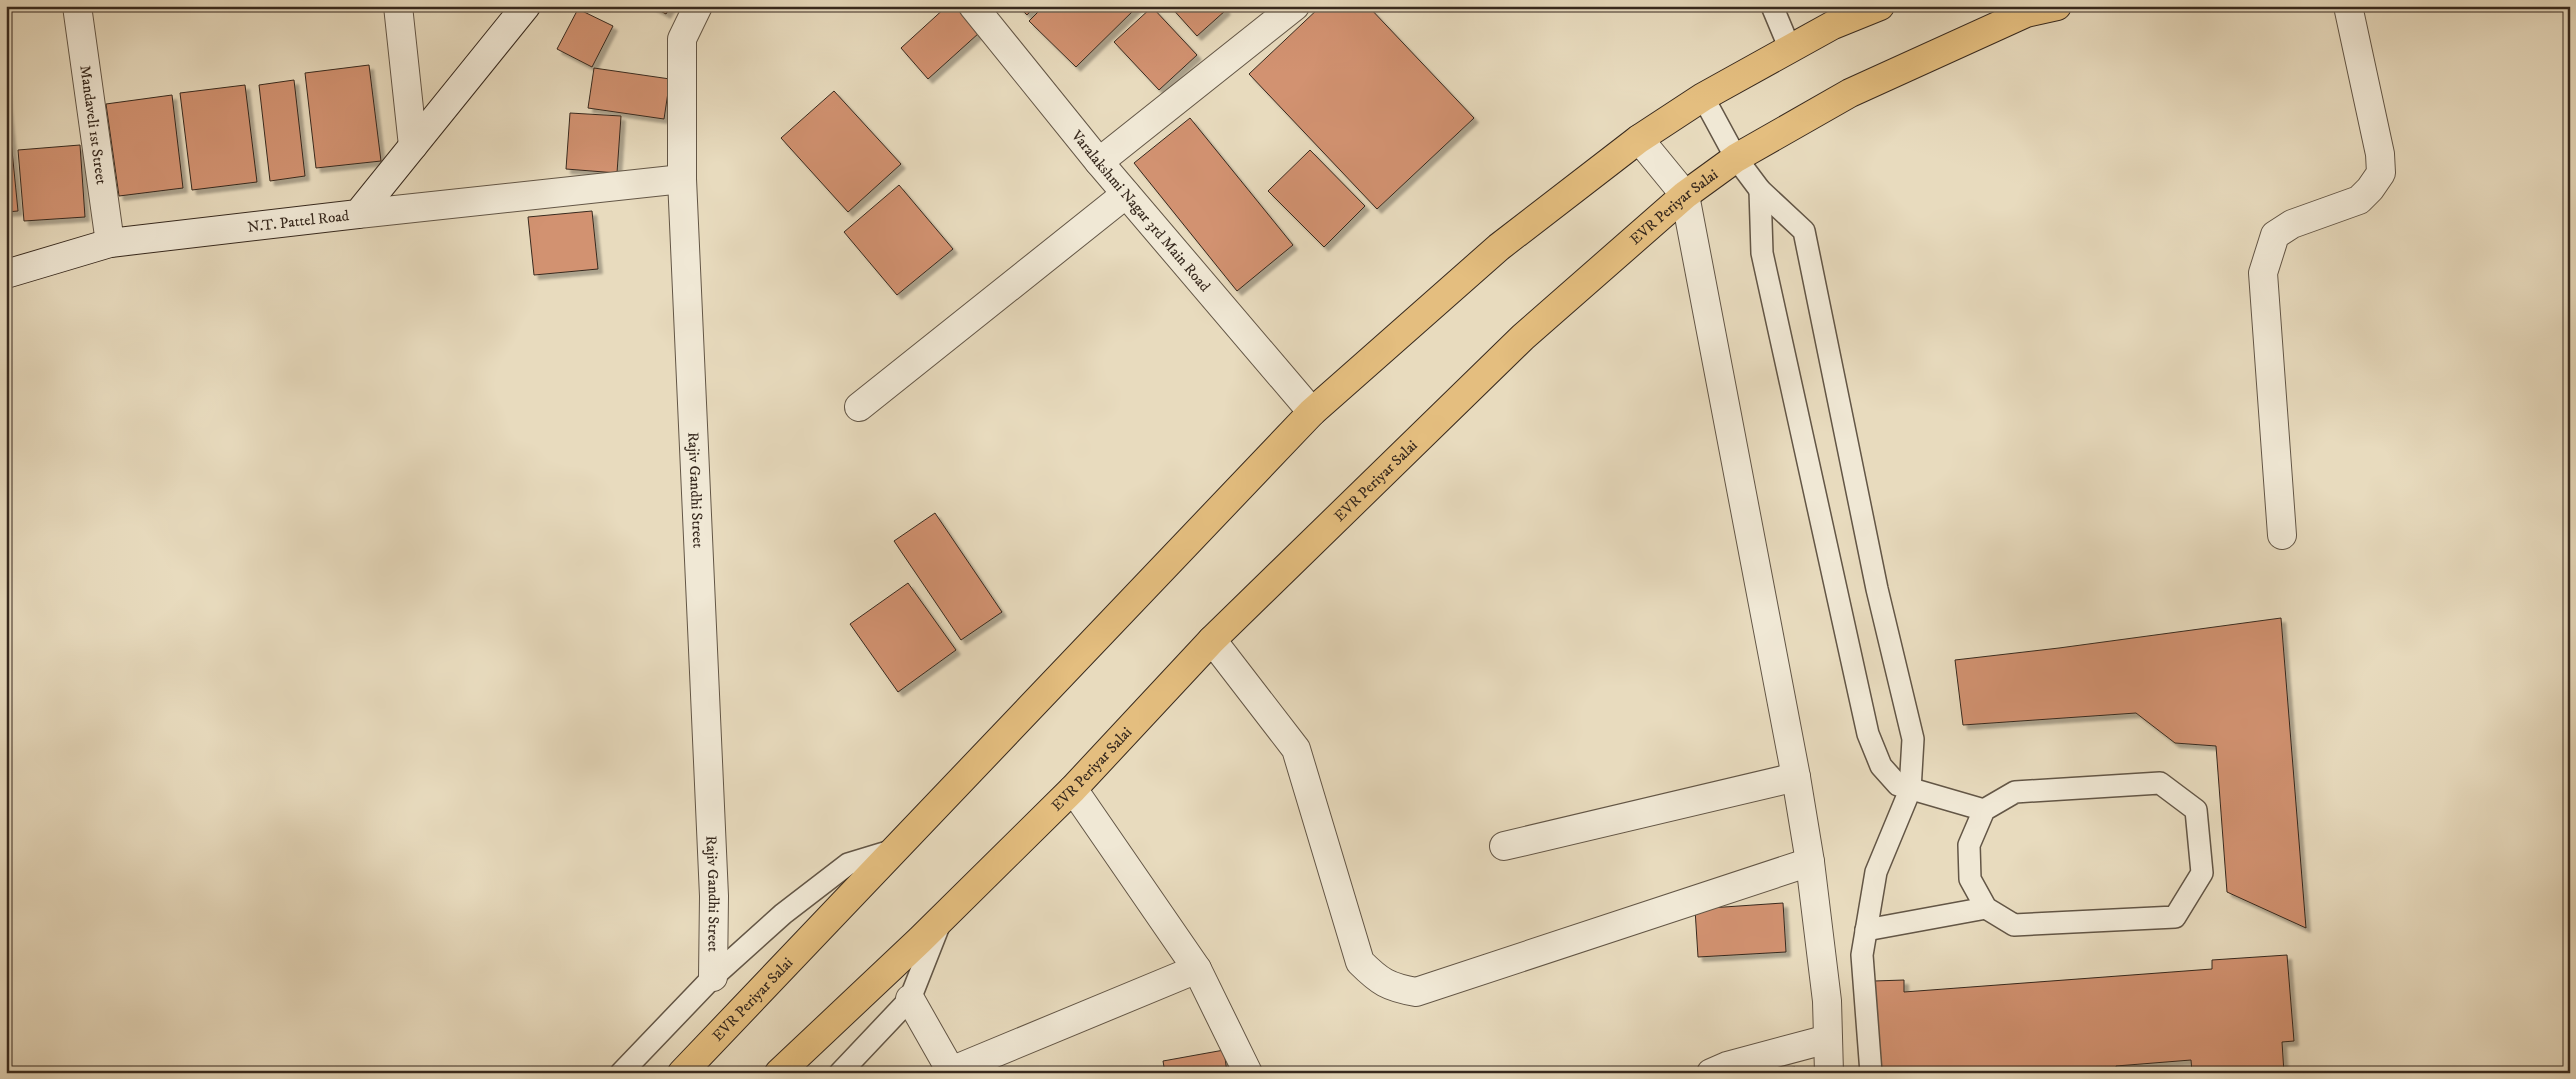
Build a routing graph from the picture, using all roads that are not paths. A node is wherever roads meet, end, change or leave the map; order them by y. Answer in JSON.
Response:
{"nodes":[{"id":1,"x":77,"y":6,"type":"edge"},
{"id":2,"x":398,"y":6,"type":"edge"},
{"id":3,"x":526,"y":6,"type":"edge"},
{"id":4,"x":698,"y":6,"type":"edge"},
{"id":5,"x":973,"y":6,"type":"edge"},
{"id":6,"x":1295,"y":6,"type":"edge"},
{"id":7,"x":1772,"y":6,"type":"edge"},
{"id":8,"x":1880,"y":6,"type":"edge"},
{"id":9,"x":2057,"y":6,"type":"edge"},
{"id":10,"x":2348,"y":6,"type":"edge"},
{"id":11,"x":1790,"y":49,"type":"junction"},
{"id":12,"x":1703,"y":96,"type":"junction"},
{"id":13,"x":1639,"y":140,"type":"junction"},
{"id":14,"x":413,"y":146,"type":"junction"},
{"id":15,"x":1736,"y":158,"type":"junction"},
{"id":16,"x":1099,"y":162,"type":"junction"},
{"id":17,"x":682,"y":180,"type":"junction"},
{"id":18,"x":1760,"y":190,"type":"junction"},
{"id":19,"x":1126,"y":194,"type":"junction"},
{"id":20,"x":1685,"y":194,"type":"junction"},
{"id":21,"x":358,"y":214,"type":"junction"},
{"id":22,"x":110,"y":243,"type":"junction"},
{"id":23,"x":6,"y":274,"type":"edge"},
{"id":24,"x":859,"y":407,"type":"dead end"},
{"id":25,"x":1312,"y":412,"type":"junction"},
{"id":26,"x":2282,"y":535,"type":"dead end"},
{"id":27,"x":1212,"y":640,"type":"junction"},
{"id":28,"x":1796,"y":776,"type":"junction"},
{"id":29,"x":1073,"y":789,"type":"junction"},
{"id":30,"x":1910,"y":790,"type":"junction"},
{"id":31,"x":1984,"y":810,"type":"junction"},
{"id":32,"x":1504,"y":846,"type":"dead end"},
{"id":33,"x":894,"y":850,"type":"junction"},
{"id":34,"x":1810,"y":862,"type":"junction"},
{"id":35,"x":1986,"y":908,"type":"junction"},
{"id":36,"x":942,"y":918,"type":"junction"},
{"id":37,"x":1866,"y":930,"type":"junction"},
{"id":38,"x":1197,"y":969,"type":"junction"},
{"id":39,"x":713,"y":977,"type":"junction"},
{"id":40,"x":910,"y":999,"type":"junction"},
{"id":41,"x":1828,"y":1040,"type":"junction"},
{"id":42,"x":952,"y":1072,"type":"edge"},
{"id":43,"x":621,"y":1073,"type":"edge"},
{"id":44,"x":682,"y":1073,"type":"edge"},
{"id":45,"x":779,"y":1073,"type":"edge"},
{"id":46,"x":840,"y":1073,"type":"edge"},
{"id":47,"x":1248,"y":1073,"type":"edge"},
{"id":48,"x":1711,"y":1073,"type":"edge"},
{"id":49,"x":1830,"y":1073,"type":"edge"},
{"id":50,"x":1871,"y":1073,"type":"edge"}],
"edges":[{"from":1,"to":22,"type":"street","name":"Mandaveli 1st Street"},
{"from":2,"to":14,"type":"street"},
{"from":3,"to":14,"type":"street","name":"N.T. Pattel Road"},
{"from":4,"to":17,"type":"street","name":"Rajiv Gandhi Street"},
{"from":5,"to":16,"type":"street","name":"Varalakshmi Nagar 3rd Main Road"},
{"from":6,"to":16,"type":"street"},
{"from":7,"to":11,"type":"lane"},
{"from":8,"to":11,"type":"main road","name":"EVR Periyar Salai"},
{"from":9,"to":15,"type":"main road","name":"EVR Periyar Salai"},
{"from":10,"to":26,"type":"street"},
{"from":11,"to":12,"type":"main road","name":"EVR Periyar Salai"},
{"from":12,"to":13,"type":"main road","name":"EVR Periyar Salai"},
{"from":12,"to":15,"type":"lane"},
{"from":13,"to":20,"type":"street"},
{"from":13,"to":25,"type":"main road","name":"EVR Periyar Salai"},
{"from":14,"to":21,"type":"street","name":"N.T. Pattel Road"},
{"from":15,"to":18,"type":"lane"},
{"from":15,"to":20,"type":"main road","name":"EVR Periyar Salai"},
{"from":16,"to":19,"type":"street","name":"Varalakshmi Nagar 3rd Main Road"},
{"from":17,"to":21,"type":"street"},
{"from":17,"to":39,"type":"street","name":"Rajiv Gandhi Street"},
{"from":18,"to":30,"type":"lane"},
{"from":18,"to":30,"type":"lane"},
{"from":19,"to":24,"type":"street"},
{"from":19,"to":25,"type":"street","name":"Varalakshmi Nagar 3rd Main Road"},
{"from":20,"to":27,"type":"main road","name":"EVR Periyar Salai"},
{"from":20,"to":28,"type":"street"},
{"from":21,"to":22,"type":"street","name":"N.T. Pattel Road"},
{"from":22,"to":23,"type":"street","name":"N.T. Pattel Road"},
{"from":25,"to":33,"type":"main road","name":"EVR Periyar Salai"},
{"from":27,"to":29,"type":"main road","name":"EVR Periyar Salai"},
{"from":27,"to":34,"type":"street"},
{"from":28,"to":32,"type":"street"},
{"from":28,"to":34,"type":"street"},
{"from":29,"to":36,"type":"main road","name":"EVR Periyar Salai"},
{"from":29,"to":38,"type":"street"},
{"from":30,"to":31,"type":"lane"},
{"from":30,"to":37,"type":"lane"},
{"from":31,"to":35,"type":"lane"},
{"from":31,"to":35,"type":"lane"},
{"from":33,"to":39,"type":"lane"},
{"from":33,"to":44,"type":"main road","name":"EVR Periyar Salai"},
{"from":34,"to":41,"type":"street"},
{"from":35,"to":37,"type":"lane"},
{"from":36,"to":40,"type":"lane"},
{"from":36,"to":45,"type":"main road","name":"EVR Periyar Salai"},
{"from":37,"to":50,"type":"lane"},
{"from":38,"to":42,"type":"street"},
{"from":38,"to":47,"type":"street"},
{"from":39,"to":43,"type":"lane"},
{"from":40,"to":42,"type":"street"},
{"from":40,"to":46,"type":"lane"},
{"from":41,"to":48,"type":"street"},
{"from":41,"to":49,"type":"street"}]}
